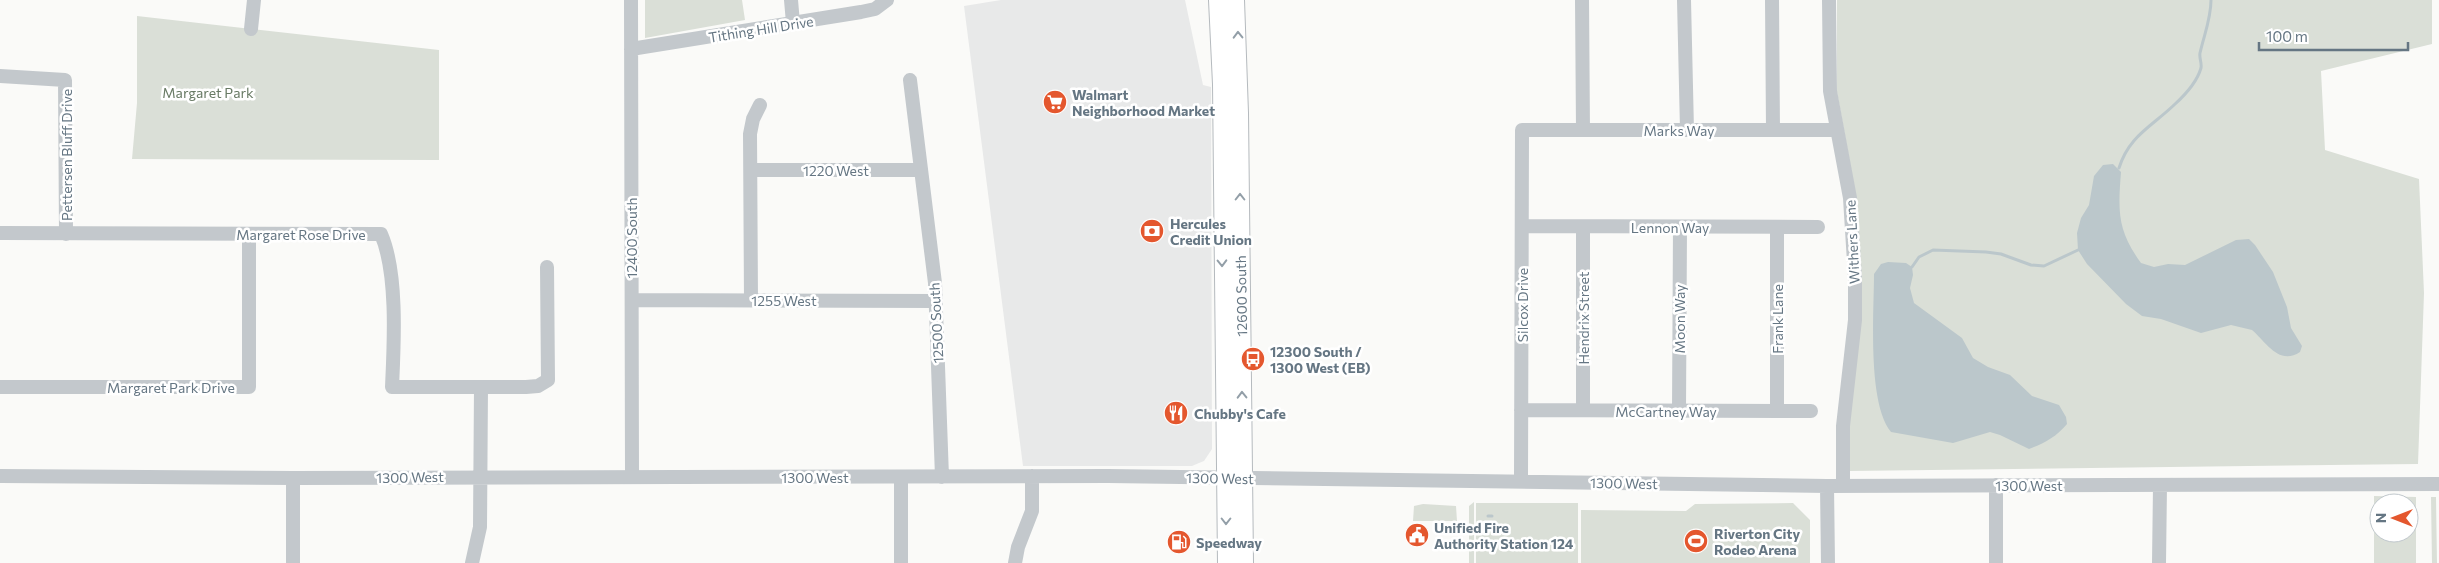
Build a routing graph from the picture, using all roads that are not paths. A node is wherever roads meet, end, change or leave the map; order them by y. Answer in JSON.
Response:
{"nodes":[{"id":1,"x":254,"y":0,"type":"edge"},
{"id":2,"x":631,"y":0,"type":"edge"},
{"id":3,"x":791,"y":0,"type":"edge"},
{"id":4,"x":887,"y":0,"type":"edge"},
{"id":5,"x":1218,"y":0,"type":"edge"},
{"id":6,"x":1235,"y":0,"type":"edge"},
{"id":7,"x":1582,"y":0,"type":"edge"},
{"id":8,"x":1684,"y":0,"type":"edge"},
{"id":9,"x":1772,"y":0,"type":"edge"},
{"id":10,"x":1830,"y":0,"type":"edge"},
{"id":11,"x":793,"y":23,"type":"junction"},
{"id":12,"x":252,"y":29,"type":"dead end"},
{"id":13,"x":631,"y":49,"type":"junction"},
{"id":14,"x":0,"y":76,"type":"edge"},
{"id":15,"x":910,"y":80,"type":"dead end"},
{"id":16,"x":760,"y":105,"type":"dead end"},
{"id":17,"x":1522,"y":130,"type":"joint"},
{"id":18,"x":1583,"y":130,"type":"junction"},
{"id":19,"x":1687,"y":130,"type":"junction"},
{"id":20,"x":1773,"y":130,"type":"junction"},
{"id":21,"x":1837,"y":130,"type":"junction"},
{"id":22,"x":751,"y":170,"type":"junction"},
{"id":23,"x":921,"y":170,"type":"junction"},
{"id":24,"x":1522,"y":226,"type":"junction"},
{"id":25,"x":1583,"y":226,"type":"junction"},
{"id":26,"x":1680,"y":226,"type":"junction"},
{"id":27,"x":1778,"y":227,"type":"junction"},
{"id":28,"x":1818,"y":227,"type":"dead end"},
{"id":29,"x":0,"y":233,"type":"edge"},
{"id":30,"x":66,"y":234,"type":"junction"},
{"id":31,"x":249,"y":234,"type":"junction"},
{"id":32,"x":547,"y":267,"type":"dead end"},
{"id":33,"x":632,"y":300,"type":"junction"},
{"id":34,"x":752,"y":300,"type":"junction"},
{"id":35,"x":936,"y":301,"type":"junction"},
{"id":36,"x":0,"y":387,"type":"edge"},
{"id":37,"x":481,"y":387,"type":"junction"},
{"id":38,"x":1521,"y":410,"type":"junction"},
{"id":39,"x":1583,"y":410,"type":"junction"},
{"id":40,"x":1679,"y":411,"type":"junction"},
{"id":41,"x":1777,"y":411,"type":"junction"},
{"id":42,"x":1811,"y":411,"type":"dead end"},
{"id":43,"x":0,"y":476,"type":"edge"},
{"id":44,"x":481,"y":476,"type":"junction"},
{"id":45,"x":1032,"y":476,"type":"junction"},
{"id":46,"x":632,"y":477,"type":"junction"},
{"id":47,"x":901,"y":477,"type":"junction"},
{"id":48,"x":942,"y":477,"type":"junction"},
{"id":49,"x":293,"y":478,"type":"junction"},
{"id":50,"x":1235,"y":478,"type":"junction"},
{"id":51,"x":1521,"y":481,"type":"junction"},
{"id":52,"x":2439,"y":484,"type":"edge"},
{"id":53,"x":1996,"y":485,"type":"junction"},
{"id":54,"x":1827,"y":486,"type":"junction"},
{"id":55,"x":1843,"y":486,"type":"junction"},
{"id":56,"x":2160,"y":486,"type":"junction"},
{"id":57,"x":293,"y":563,"type":"edge"},
{"id":58,"x":472,"y":563,"type":"edge"},
{"id":59,"x":901,"y":563,"type":"edge"},
{"id":60,"x":1015,"y":563,"type":"edge"},
{"id":61,"x":1227,"y":563,"type":"edge"},
{"id":62,"x":1244,"y":563,"type":"edge"},
{"id":63,"x":1828,"y":563,"type":"edge"},
{"id":64,"x":1996,"y":563,"type":"edge"},
{"id":65,"x":2159,"y":563,"type":"edge"}],
"edges":[{"from":1,"to":12,"type":"street"},
{"from":2,"to":13,"type":"street","name":"12400 South"},
{"from":3,"to":11,"type":"street"},
{"from":4,"to":11,"type":"street","name":"Tithing Hill Drive"},
{"from":5,"to":50,"type":"main road","name":"12600 South","one_way":true},
{"from":50,"to":6,"type":"main road","name":"12600 South","one_way":true},
{"from":7,"to":18,"type":"street"},
{"from":8,"to":19,"type":"street"},
{"from":9,"to":20,"type":"street"},
{"from":10,"to":21,"type":"street","name":"Withers Lane"},
{"from":11,"to":13,"type":"street","name":"Tithing Hill Drive"},
{"from":13,"to":33,"type":"street","name":"12400 South"},
{"from":14,"to":30,"type":"street","name":"Pettersen Bluff Drive"},
{"from":15,"to":23,"type":"street","name":"12500 South"},
{"from":16,"to":22,"type":"street"},
{"from":17,"to":18,"type":"street","name":"Marks Way"},
{"from":17,"to":24,"type":"street","name":"Silcox Drive"},
{"from":18,"to":19,"type":"street","name":"Marks Way"},
{"from":19,"to":20,"type":"street","name":"Marks Way"},
{"from":20,"to":21,"type":"street","name":"Marks Way"},
{"from":21,"to":55,"type":"street","name":"Withers Lane"},
{"from":22,"to":23,"type":"street","name":"1220 West"},
{"from":22,"to":34,"type":"street"},
{"from":23,"to":35,"type":"street","name":"12500 South"},
{"from":24,"to":25,"type":"street","name":"Lennon Way"},
{"from":24,"to":38,"type":"street","name":"Silcox Drive"},
{"from":25,"to":26,"type":"street","name":"Lennon Way"},
{"from":25,"to":39,"type":"street","name":"Hendrix Street"},
{"from":26,"to":27,"type":"street","name":"Lennon Way"},
{"from":26,"to":40,"type":"street","name":"Moon Way"},
{"from":27,"to":28,"type":"street","name":"Lennon Way"},
{"from":27,"to":41,"type":"street","name":"Frank Lane"},
{"from":29,"to":30,"type":"street","name":"Margaret Rose Drive"},
{"from":30,"to":31,"type":"street","name":"Margaret Rose Drive"},
{"from":31,"to":36,"type":"street","name":"Margaret Park Drive"},
{"from":31,"to":37,"type":"street","name":"Margaret Rose Drive"},
{"from":32,"to":37,"type":"street","name":"Margaret Rose Drive"},
{"from":33,"to":34,"type":"street","name":"1255 West"},
{"from":33,"to":46,"type":"street","name":"12400 South"},
{"from":34,"to":35,"type":"street","name":"1255 West"},
{"from":35,"to":48,"type":"street","name":"12500 South"},
{"from":37,"to":44,"type":"street"},
{"from":38,"to":39,"type":"street","name":"McCartney Way"},
{"from":38,"to":51,"type":"street","name":"Silcox Drive"},
{"from":39,"to":40,"type":"street","name":"McCartney Way"},
{"from":40,"to":41,"type":"street","name":"McCartney Way"},
{"from":41,"to":42,"type":"street","name":"McCartney Way"},
{"from":43,"to":49,"type":"street","name":"1300 West"},
{"from":44,"to":46,"type":"street","name":"1300 West"},
{"from":44,"to":49,"type":"street","name":"1300 West"},
{"from":44,"to":58,"type":"street"},
{"from":45,"to":48,"type":"street","name":"1300 West"},
{"from":45,"to":50,"type":"street","name":"1300 West"},
{"from":45,"to":60,"type":"street"},
{"from":46,"to":47,"type":"street","name":"1300 West"},
{"from":47,"to":48,"type":"street","name":"1300 West"},
{"from":47,"to":59,"type":"street"},
{"from":49,"to":57,"type":"street"},
{"from":50,"to":51,"type":"street","name":"1300 West"},
{"from":50,"to":61,"type":"main road","name":"12600 South","one_way":true},
{"from":50,"to":62,"type":"main road","name":"12600 South"},
{"from":51,"to":54,"type":"street","name":"1300 West"},
{"from":52,"to":56,"type":"street","name":"1300 West"},
{"from":53,"to":55,"type":"street","name":"1300 West"},
{"from":53,"to":56,"type":"street","name":"1300 West"},
{"from":53,"to":64,"type":"street"},
{"from":54,"to":55,"type":"street","name":"1300 West"},
{"from":54,"to":63,"type":"street"},
{"from":56,"to":65,"type":"street"}]}
